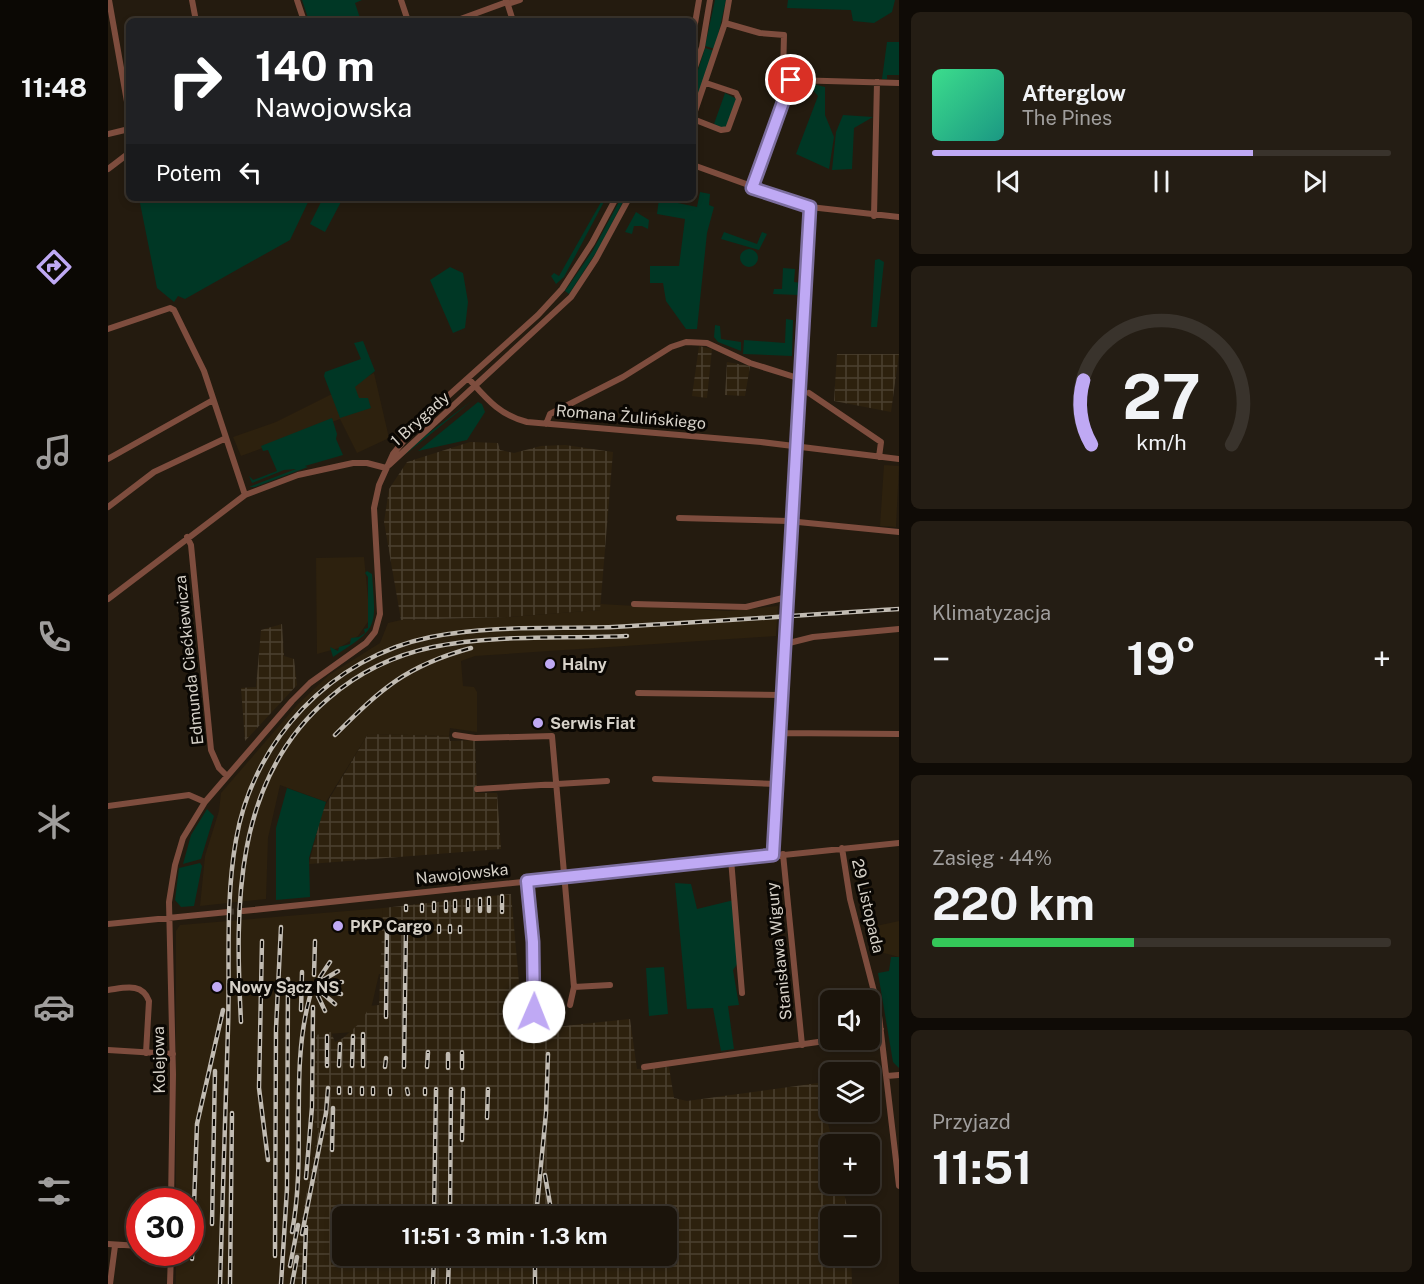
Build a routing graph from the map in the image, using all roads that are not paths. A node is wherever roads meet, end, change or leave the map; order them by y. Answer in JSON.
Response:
{"nodes":[{"id":1,"x":109,"y":0,"type":"edge"},
{"id":2,"x":192,"y":0,"type":"edge"},
{"id":3,"x":297,"y":0,"type":"edge"},
{"id":4,"x":401,"y":0,"type":"edge"},
{"id":5,"x":520,"y":0,"type":"edge"},
{"id":6,"x":699,"y":0,"type":"edge"},
{"id":7,"x":710,"y":0,"type":"edge"},
{"id":8,"x":729,"y":0,"type":"edge"},
{"id":9,"x":507,"y":2,"type":"edge"},
{"id":10,"x":195,"y":18,"type":"edge"},
{"id":11,"x":303,"y":18,"type":"edge"},
{"id":12,"x":407,"y":18,"type":"edge"},
{"id":13,"x":463,"y":18,"type":"edge"},
{"id":14,"x":512,"y":18,"type":"edge"},
{"id":15,"x":696,"y":18,"type":"edge"},
{"id":16,"x":725,"y":23,"type":"junction"},
{"id":17,"x":696,"y":64,"type":"edge"},
{"id":18,"x":791,"y":80,"type":"junction"},
{"id":19,"x":877,"y":82,"type":"junction"},
{"id":20,"x":706,"y":83,"type":"junction"},
{"id":21,"x":899,"y":83,"type":"edge"},
{"id":22,"x":126,"y":96,"type":"edge"},
{"id":23,"x":696,"y":110,"type":"edge"},
{"id":24,"x":696,"y":119,"type":"edge"},
{"id":25,"x":126,"y":130,"type":"edge"},
{"id":26,"x":108,"y":134,"type":"edge"},
{"id":27,"x":126,"y":155,"type":"edge"},
{"id":28,"x":696,"y":166,"type":"edge"},
{"id":29,"x":108,"y":169,"type":"edge"},
{"id":30,"x":752,"y":188,"type":"junction"},
{"id":31,"x":614,"y":201,"type":"edge"},
{"id":32,"x":627,"y":201,"type":"edge"},
{"id":33,"x":810,"y":207,"type":"junction"},
{"id":34,"x":874,"y":216,"type":"junction"},
{"id":35,"x":899,"y":217,"type":"edge"},
{"id":36,"x":108,"y":329,"type":"edge"},
{"id":37,"x":468,"y":378,"type":"junction"},
{"id":38,"x":801,"y":380,"type":"junction"},
{"id":39,"x":476,"y":387,"type":"junction"},
{"id":40,"x":808,"y":393,"type":"dead end"},
{"id":41,"x":213,"y":400,"type":"junction"},
{"id":42,"x":546,"y":424,"type":"junction"},
{"id":43,"x":224,"y":439,"type":"junction"},
{"id":44,"x":796,"y":447,"type":"junction"},
{"id":45,"x":879,"y":457,"type":"junction"},
{"id":46,"x":108,"y":459,"type":"edge"},
{"id":47,"x":899,"y":459,"type":"edge"},
{"id":48,"x":386,"y":468,"type":"junction"},
{"id":49,"x":244,"y":495,"type":"junction"},
{"id":50,"x":108,"y":507,"type":"edge"},
{"id":51,"x":680,"y":518,"type":"dead end"},
{"id":52,"x":791,"y":521,"type":"junction"},
{"id":53,"x":899,"y":532,"type":"edge"},
{"id":54,"x":187,"y":537,"type":"junction"},
{"id":55,"x":787,"y":597,"type":"junction"},
{"id":56,"x":108,"y":599,"type":"edge"},
{"id":57,"x":634,"y":604,"type":"dead end"},
{"id":58,"x":899,"y":629,"type":"edge"},
{"id":59,"x":785,"y":644,"type":"junction"},
{"id":60,"x":638,"y":693,"type":"dead end"},
{"id":61,"x":782,"y":695,"type":"junction"},
{"id":62,"x":780,"y":734,"type":"junction"},
{"id":63,"x":899,"y":734,"type":"edge"},
{"id":64,"x":455,"y":735,"type":"dead end"},
{"id":65,"x":227,"y":776,"type":"junction"},
{"id":66,"x":655,"y":779,"type":"dead end"},
{"id":67,"x":607,"y":782,"type":"dead end"},
{"id":68,"x":777,"y":784,"type":"junction"},
{"id":69,"x":557,"y":786,"type":"junction"},
{"id":70,"x":477,"y":789,"type":"dead end"},
{"id":71,"x":205,"y":802,"type":"junction"},
{"id":72,"x":108,"y":806,"type":"edge"},
{"id":73,"x":899,"y":843,"type":"edge"},
{"id":74,"x":842,"y":848,"type":"junction"},
{"id":75,"x":783,"y":854,"type":"junction"},
{"id":76,"x":773,"y":855,"type":"junction"},
{"id":77,"x":731,"y":860,"type":"junction"},
{"id":78,"x":566,"y":877,"type":"junction"},
{"id":79,"x":527,"y":881,"type":"junction"},
{"id":80,"x":243,"y":910,"type":"tunnel mouth"},
{"id":81,"x":228,"y":912,"type":"tunnel mouth"},
{"id":82,"x":168,"y":918,"type":"junction"},
{"id":83,"x":108,"y":924,"type":"edge"},
{"id":84,"x":610,"y":985,"type":"dead end"},
{"id":85,"x":574,"y":987,"type":"junction"},
{"id":86,"x":108,"y":990,"type":"edge"},
{"id":87,"x":742,"y":993,"type":"dead end"},
{"id":88,"x":570,"y":1005,"type":"dead end"},
{"id":89,"x":534,"y":1012,"type":"dead end"},
{"id":90,"x":881,"y":1029,"type":"joint"},
{"id":91,"x":820,"y":1042,"type":"edge"},
{"id":92,"x":802,"y":1046,"type":"junction"},
{"id":93,"x":108,"y":1050,"type":"edge"},
{"id":94,"x":146,"y":1053,"type":"junction"},
{"id":95,"x":173,"y":1054,"type":"junction"},
{"id":96,"x":644,"y":1067,"type":"dead end"},
{"id":97,"x":899,"y":1075,"type":"edge"},
{"id":98,"x":887,"y":1077,"type":"junction"},
{"id":99,"x":899,"y":1186,"type":"edge"},
{"id":100,"x":171,"y":1188,"type":"edge"},
{"id":101,"x":111,"y":1245,"type":"edge"},
{"id":102,"x":126,"y":1246,"type":"edge"},
{"id":103,"x":171,"y":1266,"type":"edge"},
{"id":104,"x":110,"y":1284,"type":"edge"},
{"id":105,"x":170,"y":1284,"type":"edge"}],
"edges":[{"from":1,"to":22,"type":"street"},
{"from":2,"to":10,"type":"street"},
{"from":3,"to":11,"type":"street"},
{"from":4,"to":12,"type":"street"},
{"from":5,"to":9,"type":"street"},
{"from":6,"to":15,"type":"street"},
{"from":7,"to":17,"type":"street"},
{"from":8,"to":16,"type":"street"},
{"from":9,"to":13,"type":"street"},
{"from":9,"to":14,"type":"street"},
{"from":16,"to":18,"type":"street"},
{"from":16,"to":20,"type":"street"},
{"from":18,"to":19,"type":"street"},
{"from":18,"to":30,"type":"street"},
{"from":19,"to":21,"type":"street"},
{"from":19,"to":34,"type":"street"},
{"from":20,"to":23,"type":"street"},
{"from":20,"to":24,"type":"street"},
{"from":25,"to":26,"type":"street"},
{"from":27,"to":29,"type":"street"},
{"from":28,"to":30,"type":"street"},
{"from":30,"to":33,"type":"street"},
{"from":31,"to":37,"type":"street","name":"1 Brygady"},
{"from":32,"to":39,"type":"street","name":"1 Brygady"},
{"from":33,"to":34,"type":"street"},
{"from":33,"to":38,"type":"street"},
{"from":34,"to":35,"type":"street"},
{"from":36,"to":41,"type":"street"},
{"from":37,"to":39,"type":"street","name":"Romana Żulińskiego"},
{"from":37,"to":48,"type":"street","name":"1 Brygady"},
{"from":38,"to":42,"type":"street"},
{"from":38,"to":44,"type":"street"},
{"from":39,"to":42,"type":"street","name":"Romana Żulińskiego"},
{"from":39,"to":48,"type":"street","name":"1 Brygady"},
{"from":40,"to":45,"type":"street"},
{"from":41,"to":43,"type":"street"},
{"from":41,"to":46,"type":"street"},
{"from":42,"to":44,"type":"street","name":"Romana Żulińskiego"},
{"from":43,"to":49,"type":"street"},
{"from":43,"to":50,"type":"street"},
{"from":44,"to":45,"type":"street","name":"Romana Żulińskiego"},
{"from":44,"to":52,"type":"street"},
{"from":45,"to":47,"type":"street","name":"Romana Żulińskiego"},
{"from":48,"to":49,"type":"street"},
{"from":48,"to":65,"type":"street","name":"Kolejowa"},
{"from":49,"to":54,"type":"street"},
{"from":51,"to":52,"type":"street"},
{"from":52,"to":53,"type":"street"},
{"from":52,"to":55,"type":"street"},
{"from":54,"to":56,"type":"street"},
{"from":54,"to":65,"type":"street","name":"Edmunda Ciećkiewicza"},
{"from":55,"to":57,"type":"street"},
{"from":55,"to":59,"type":"street"},
{"from":58,"to":59,"type":"street"},
{"from":59,"to":61,"type":"street"},
{"from":60,"to":61,"type":"street"},
{"from":61,"to":62,"type":"street"},
{"from":62,"to":63,"type":"street"},
{"from":62,"to":68,"type":"street"},
{"from":64,"to":69,"type":"street"},
{"from":65,"to":71,"type":"street","name":"Kolejowa"},
{"from":66,"to":68,"type":"street"},
{"from":67,"to":69,"type":"street"},
{"from":68,"to":76,"type":"street"},
{"from":69,"to":70,"type":"street"},
{"from":69,"to":78,"type":"street"},
{"from":71,"to":72,"type":"street"},
{"from":71,"to":82,"type":"street","name":"Kolejowa"},
{"from":73,"to":74,"type":"street","name":"Nawojowska"},
{"from":74,"to":75,"type":"street","name":"Nawojowska"},
{"from":74,"to":90,"type":"street","name":"29 Listopada"},
{"from":75,"to":76,"type":"street","name":"Nawojowska"},
{"from":75,"to":92,"type":"street","name":"Stanisława Wigury"},
{"from":76,"to":77,"type":"street","name":"Nawojowska"},
{"from":77,"to":78,"type":"street","name":"Nawojowska"},
{"from":77,"to":87,"type":"street"},
{"from":78,"to":79,"type":"street","name":"Nawojowska"},
{"from":78,"to":85,"type":"street"},
{"from":79,"to":80,"type":"street","name":"Nawojowska"},
{"from":79,"to":89,"type":"street"},
{"from":81,"to":82,"type":"street"},
{"from":82,"to":83,"type":"street"},
{"from":82,"to":95,"type":"street","name":"Kolejowa"},
{"from":84,"to":85,"type":"street"},
{"from":85,"to":88,"type":"street"},
{"from":86,"to":94,"type":"street"},
{"from":90,"to":98,"type":"street","name":"29 Listopada"},
{"from":91,"to":92,"type":"street"},
{"from":92,"to":96,"type":"street"},
{"from":93,"to":94,"type":"street"},
{"from":94,"to":95,"type":"street"},
{"from":95,"to":100,"type":"street","name":"Kolejowa"},
{"from":97,"to":98,"type":"street"},
{"from":98,"to":99,"type":"street","name":"29 Listopada"},
{"from":101,"to":102,"type":"street"},
{"from":101,"to":104,"type":"street"},
{"from":103,"to":105,"type":"street"}]}
